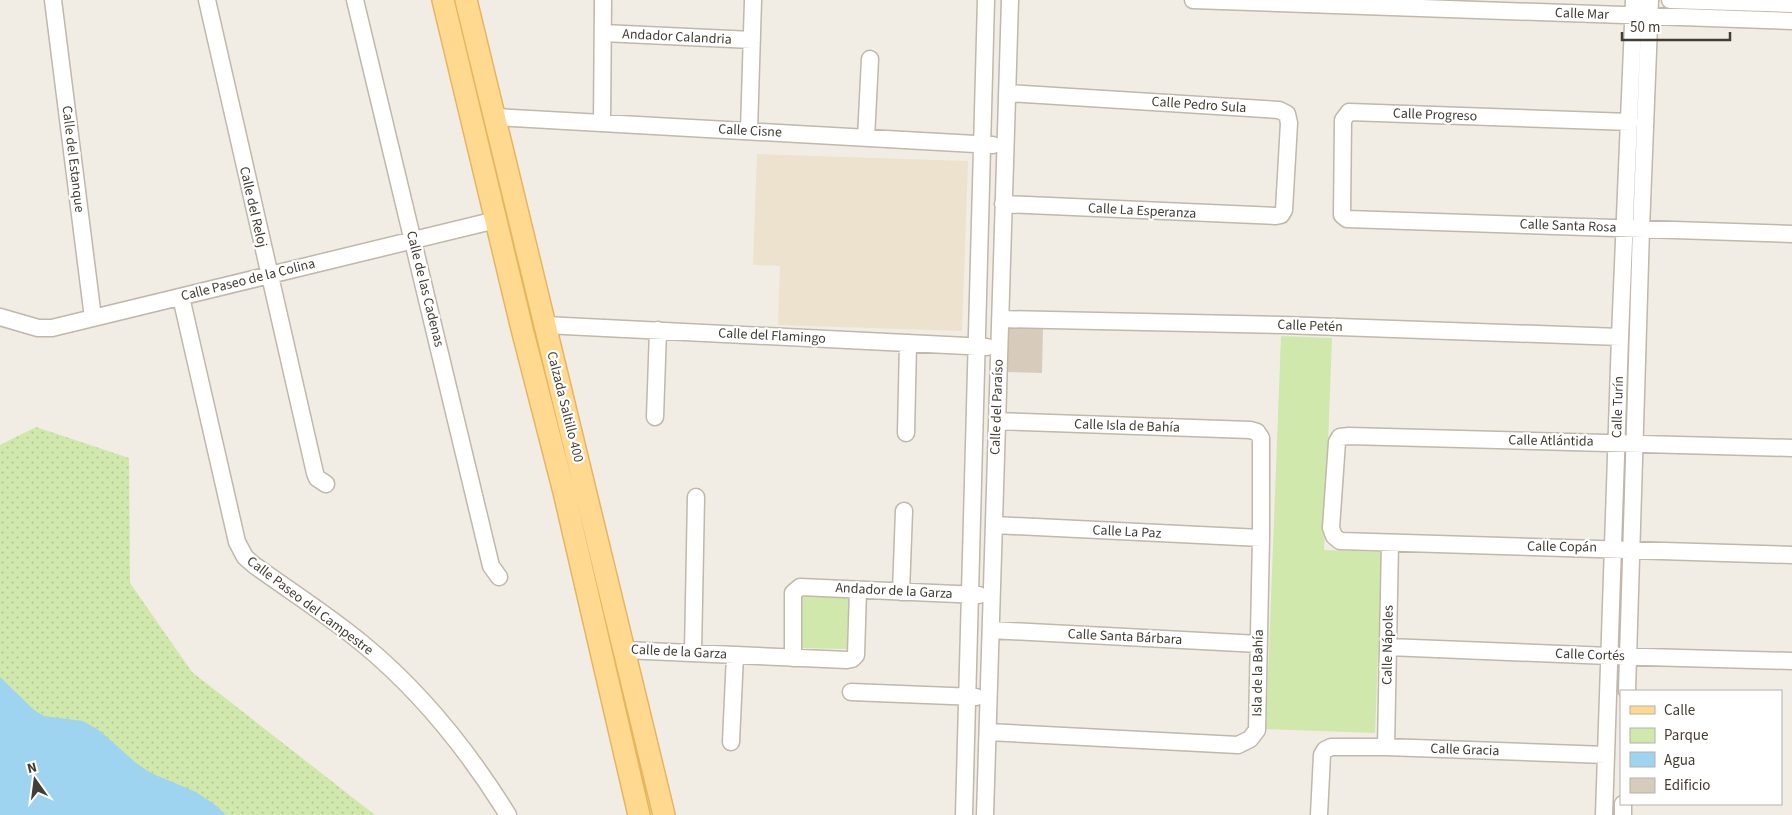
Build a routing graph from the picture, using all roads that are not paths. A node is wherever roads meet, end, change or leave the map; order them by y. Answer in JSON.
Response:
{"nodes":[{"id":1,"x":53,"y":0,"type":"edge"},
{"id":2,"x":207,"y":0,"type":"edge"},
{"id":3,"x":355,"y":0,"type":"edge"},
{"id":4,"x":443,"y":0,"type":"edge"},
{"id":5,"x":466,"y":0,"type":"edge"},
{"id":6,"x":603,"y":0,"type":"edge"},
{"id":7,"x":753,"y":0,"type":"edge"},
{"id":8,"x":986,"y":0,"type":"edge"},
{"id":9,"x":1010,"y":0,"type":"edge"},
{"id":10,"x":1193,"y":0,"type":"edge"},
{"id":11,"x":1670,"y":0,"type":"edge"},
{"id":12,"x":1293,"y":2,"type":"edge"},
{"id":13,"x":1313,"y":2,"type":"edge"},
{"id":14,"x":1792,"y":4,"type":"edge"},
{"id":15,"x":1634,"y":8,"type":"edge"},
{"id":16,"x":1650,"y":8,"type":"edge"},
{"id":17,"x":1792,"y":21,"type":"edge"},
{"id":18,"x":603,"y":33,"type":"junction"},
{"id":19,"x":752,"y":40,"type":"junction"},
{"id":20,"x":870,"y":59,"type":"dead end"},
{"id":21,"x":1007,"y":93,"type":"junction"},
{"id":22,"x":495,"y":117,"type":"junction"},
{"id":23,"x":1630,"y":122,"type":"junction"},
{"id":24,"x":602,"y":123,"type":"junction"},
{"id":25,"x":749,"y":131,"type":"junction"},
{"id":26,"x":866,"y":138,"type":"junction"},
{"id":27,"x":982,"y":144,"type":"junction"},
{"id":28,"x":1005,"y":145,"type":"junction"},
{"id":29,"x":1003,"y":204,"type":"junction"},
{"id":30,"x":1281,"y":215,"type":"joint"},
{"id":31,"x":1344,"y":218,"type":"joint"},
{"id":32,"x":496,"y":220,"type":"junction"},
{"id":33,"x":1633,"y":229,"type":"junction"},
{"id":34,"x":1792,"y":234,"type":"edge"},
{"id":35,"x":413,"y":240,"type":"junction"},
{"id":36,"x":269,"y":275,"type":"junction"},
{"id":37,"x":181,"y":297,"type":"junction"},
{"id":38,"x":0,"y":316,"type":"edge"},
{"id":39,"x":93,"y":318,"type":"junction"},
{"id":40,"x":1000,"y":319,"type":"junction"},
{"id":41,"x":545,"y":325,"type":"junction"},
{"id":42,"x":658,"y":330,"type":"junction"},
{"id":43,"x":1620,"y":337,"type":"junction"},
{"id":44,"x":908,"y":343,"type":"junction"},
{"id":45,"x":976,"y":346,"type":"junction"},
{"id":46,"x":999,"y":347,"type":"junction"},
{"id":47,"x":655,"y":418,"type":"dead end"},
{"id":48,"x":997,"y":421,"type":"junction"},
{"id":49,"x":1257,"y":432,"type":"joint"},
{"id":50,"x":906,"y":433,"type":"dead end"},
{"id":51,"x":1616,"y":442,"type":"junction"},
{"id":52,"x":1635,"y":443,"type":"junction"},
{"id":53,"x":1792,"y":448,"type":"edge"},
{"id":54,"x":320,"y":479,"type":"dead end"},
{"id":55,"x":696,"y":497,"type":"dead end"},
{"id":56,"x":904,"y":511,"type":"dead end"},
{"id":57,"x":994,"y":524,"type":"junction"},
{"id":58,"x":1334,"y":536,"type":"joint"},
{"id":59,"x":1261,"y":538,"type":"junction"},
{"id":60,"x":1390,"y":544,"type":"junction"},
{"id":61,"x":1613,"y":549,"type":"junction"},
{"id":62,"x":1631,"y":549,"type":"junction"},
{"id":63,"x":1792,"y":555,"type":"edge"},
{"id":64,"x":499,"y":577,"type":"dead end"},
{"id":65,"x":858,"y":590,"type":"junction"},
{"id":66,"x":901,"y":592,"type":"junction"},
{"id":67,"x":970,"y":595,"type":"junction"},
{"id":68,"x":992,"y":596,"type":"junction"},
{"id":69,"x":991,"y":630,"type":"junction"},
{"id":70,"x":1259,"y":644,"type":"junction"},
{"id":71,"x":1388,"y":647,"type":"junction"},
{"id":72,"x":624,"y":650,"type":"junction"},
{"id":73,"x":693,"y":653,"type":"junction"},
{"id":74,"x":735,"y":655,"type":"junction"},
{"id":75,"x":1609,"y":656,"type":"junction"},
{"id":76,"x":1628,"y":657,"type":"junction"},
{"id":77,"x":793,"y":658,"type":"junction"},
{"id":78,"x":1792,"y":661,"type":"edge"},
{"id":79,"x":1627,"y":690,"type":"edge"},
{"id":80,"x":851,"y":692,"type":"dead end"},
{"id":81,"x":967,"y":697,"type":"junction"},
{"id":82,"x":989,"y":697,"type":"junction"},
{"id":83,"x":988,"y":732,"type":"junction"},
{"id":84,"x":731,"y":742,"type":"dead end"},
{"id":85,"x":1386,"y":747,"type":"junction"},
{"id":86,"x":1606,"y":756,"type":"junction"},
{"id":87,"x":508,"y":815,"type":"edge"},
{"id":88,"x":639,"y":815,"type":"edge"},
{"id":89,"x":664,"y":815,"type":"edge"},
{"id":90,"x":964,"y":815,"type":"edge"},
{"id":91,"x":985,"y":815,"type":"edge"},
{"id":92,"x":1319,"y":815,"type":"edge"},
{"id":93,"x":1604,"y":815,"type":"edge"}],
"edges":[{"from":1,"to":39,"type":"street","name":"Calle del Estanque"},
{"from":2,"to":36,"type":"street","name":"Calle del Reloj"},
{"from":3,"to":35,"type":"street","name":"Calle de las Cadenas"},
{"from":4,"to":32,"type":"main road","name":"Calzada Saltillo 400"},
{"from":5,"to":22,"type":"main road","name":"Calzada Saltillo 400"},
{"from":6,"to":18,"type":"street"},
{"from":7,"to":19,"type":"street"},
{"from":8,"to":27,"type":"street","name":"Calle del Paraíso"},
{"from":9,"to":21,"type":"street","name":"Calle del Paraíso"},
{"from":10,"to":12,"type":"street","name":"Calle Mar"},
{"from":11,"to":14,"type":"street"},
{"from":12,"to":13,"type":"street","name":"Calle Mar"},
{"from":13,"to":15,"type":"street","name":"Calle Mar"},
{"from":15,"to":16,"type":"street","name":"Calle Mar"},
{"from":15,"to":23,"type":"street","name":"Calle Turín"},
{"from":16,"to":17,"type":"street","name":"Calle Mar"},
{"from":16,"to":33,"type":"street","name":"Calle Turín"},
{"from":18,"to":19,"type":"street","name":"Andador Calandria"},
{"from":18,"to":24,"type":"street"},
{"from":19,"to":25,"type":"street"},
{"from":20,"to":26,"type":"street"},
{"from":21,"to":28,"type":"street","name":"Calle del Paraíso"},
{"from":21,"to":30,"type":"street","name":"Calle Pedro Sula"},
{"from":22,"to":24,"type":"street","name":"Calle Cisne"},
{"from":22,"to":41,"type":"main road","name":"Calzada Saltillo 400"},
{"from":23,"to":31,"type":"street","name":"Calle Progreso"},
{"from":23,"to":33,"type":"street","name":"Calle Turín"},
{"from":24,"to":25,"type":"street","name":"Calle Cisne"},
{"from":25,"to":26,"type":"street","name":"Calle Cisne"},
{"from":26,"to":27,"type":"street","name":"Calle Cisne"},
{"from":27,"to":28,"type":"street","name":"Calle Cisne"},
{"from":27,"to":45,"type":"street","name":"Calle del Paraíso"},
{"from":28,"to":29,"type":"street","name":"Calle del Paraíso"},
{"from":29,"to":30,"type":"street","name":"Calle La Esperanza"},
{"from":29,"to":40,"type":"street","name":"Calle del Paraíso"},
{"from":31,"to":33,"type":"street","name":"Calle Santa Rosa"},
{"from":32,"to":35,"type":"street","name":"Calle Paseo de la Colina"},
{"from":32,"to":88,"type":"main road","name":"Calzada Saltillo 400"},
{"from":33,"to":34,"type":"street","name":"Calle Santa Rosa"},
{"from":33,"to":43,"type":"street","name":"Calle Turín"},
{"from":33,"to":52,"type":"street","name":"Calle Turín"},
{"from":35,"to":36,"type":"street","name":"Calle Paseo de la Colina"},
{"from":35,"to":64,"type":"street","name":"Calle de las Cadenas"},
{"from":36,"to":37,"type":"street","name":"Calle Paseo de la Colina"},
{"from":36,"to":54,"type":"street","name":"Calle del Reloj"},
{"from":37,"to":39,"type":"street","name":"Calle Paseo de la Colina"},
{"from":37,"to":87,"type":"street","name":"Calle Paseo del Campestre"},
{"from":38,"to":39,"type":"street","name":"Calle Paseo de la Colina"},
{"from":40,"to":43,"type":"street","name":"Calle Petén"},
{"from":40,"to":46,"type":"street","name":"Calle del Paraíso"},
{"from":41,"to":42,"type":"street","name":"Calle del Flamingo"},
{"from":41,"to":72,"type":"main road","name":"Calzada Saltillo 400"},
{"from":42,"to":44,"type":"street","name":"Calle del Flamingo"},
{"from":42,"to":47,"type":"street"},
{"from":43,"to":51,"type":"street","name":"Calle Turín"},
{"from":44,"to":45,"type":"street","name":"Calle del Flamingo"},
{"from":44,"to":50,"type":"street"},
{"from":45,"to":46,"type":"street","name":"Calle del Flamingo"},
{"from":45,"to":67,"type":"street","name":"Calle del Paraíso"},
{"from":46,"to":48,"type":"street","name":"Calle del Paraíso"},
{"from":48,"to":49,"type":"street","name":"Calle Isla de Bahía"},
{"from":48,"to":57,"type":"street","name":"Calle del Paraíso"},
{"from":49,"to":59,"type":"street","name":"Isla de la Bahía"},
{"from":51,"to":52,"type":"street","name":"Calle Atlántida"},
{"from":51,"to":58,"type":"street","name":"Calle Atlántida"},
{"from":51,"to":61,"type":"street","name":"Calle Turín"},
{"from":52,"to":53,"type":"street","name":"Calle Atlántida"},
{"from":52,"to":62,"type":"street","name":"Calle Turín"},
{"from":55,"to":73,"type":"street"},
{"from":56,"to":66,"type":"street"},
{"from":57,"to":59,"type":"street","name":"Calle La Paz"},
{"from":57,"to":68,"type":"street","name":"Calle del Paraíso"},
{"from":58,"to":60,"type":"street","name":"Calle Copán"},
{"from":59,"to":70,"type":"street","name":"Isla de la Bahía"},
{"from":60,"to":61,"type":"street","name":"Calle Copán"},
{"from":60,"to":71,"type":"street","name":"Calle Nápoles"},
{"from":61,"to":62,"type":"street","name":"Calle Copán"},
{"from":61,"to":75,"type":"street","name":"Calle Turín"},
{"from":62,"to":63,"type":"street","name":"Calle Copán"},
{"from":62,"to":76,"type":"street","name":"Calle Turín"},
{"from":65,"to":66,"type":"street","name":"Andador de la Garza"},
{"from":65,"to":77,"type":"street","name":"Calle de la Garza"},
{"from":65,"to":77,"type":"street","name":"Andador de la Garza"},
{"from":66,"to":67,"type":"street","name":"Andador de la Garza"},
{"from":67,"to":68,"type":"street","name":"Andador de la Garza"},
{"from":67,"to":81,"type":"street","name":"Calle del Paraíso"},
{"from":68,"to":69,"type":"street","name":"Calle del Paraíso"},
{"from":69,"to":70,"type":"street","name":"Calle Santa Bárbara"},
{"from":69,"to":82,"type":"street","name":"Calle del Paraíso"},
{"from":70,"to":83,"type":"street","name":"Isla de la Bahía"},
{"from":71,"to":75,"type":"street","name":"Calle Cortés"},
{"from":71,"to":85,"type":"street","name":"Calle Nápoles"},
{"from":72,"to":73,"type":"street","name":"Calle de la Garza"},
{"from":72,"to":89,"type":"main road","name":"Calzada Saltillo 400"},
{"from":73,"to":74,"type":"street","name":"Calle de la Garza"},
{"from":74,"to":77,"type":"street","name":"Calle de la Garza"},
{"from":74,"to":84,"type":"street"},
{"from":75,"to":76,"type":"street","name":"Calle Cortés"},
{"from":75,"to":86,"type":"street","name":"Calle Turín"},
{"from":76,"to":78,"type":"street","name":"Calle Cortés"},
{"from":76,"to":79,"type":"street","name":"Calle Turín"},
{"from":80,"to":81,"type":"street"},
{"from":81,"to":82,"type":"street"},
{"from":81,"to":90,"type":"street","name":"Calle del Paraíso"},
{"from":82,"to":83,"type":"street","name":"Calle del Paraíso"},
{"from":83,"to":91,"type":"street","name":"Calle del Paraíso"},
{"from":85,"to":86,"type":"street","name":"Calle Gracia"},
{"from":85,"to":92,"type":"street","name":"Calle Gracia"},
{"from":86,"to":93,"type":"street","name":"Calle Turín"}]}
